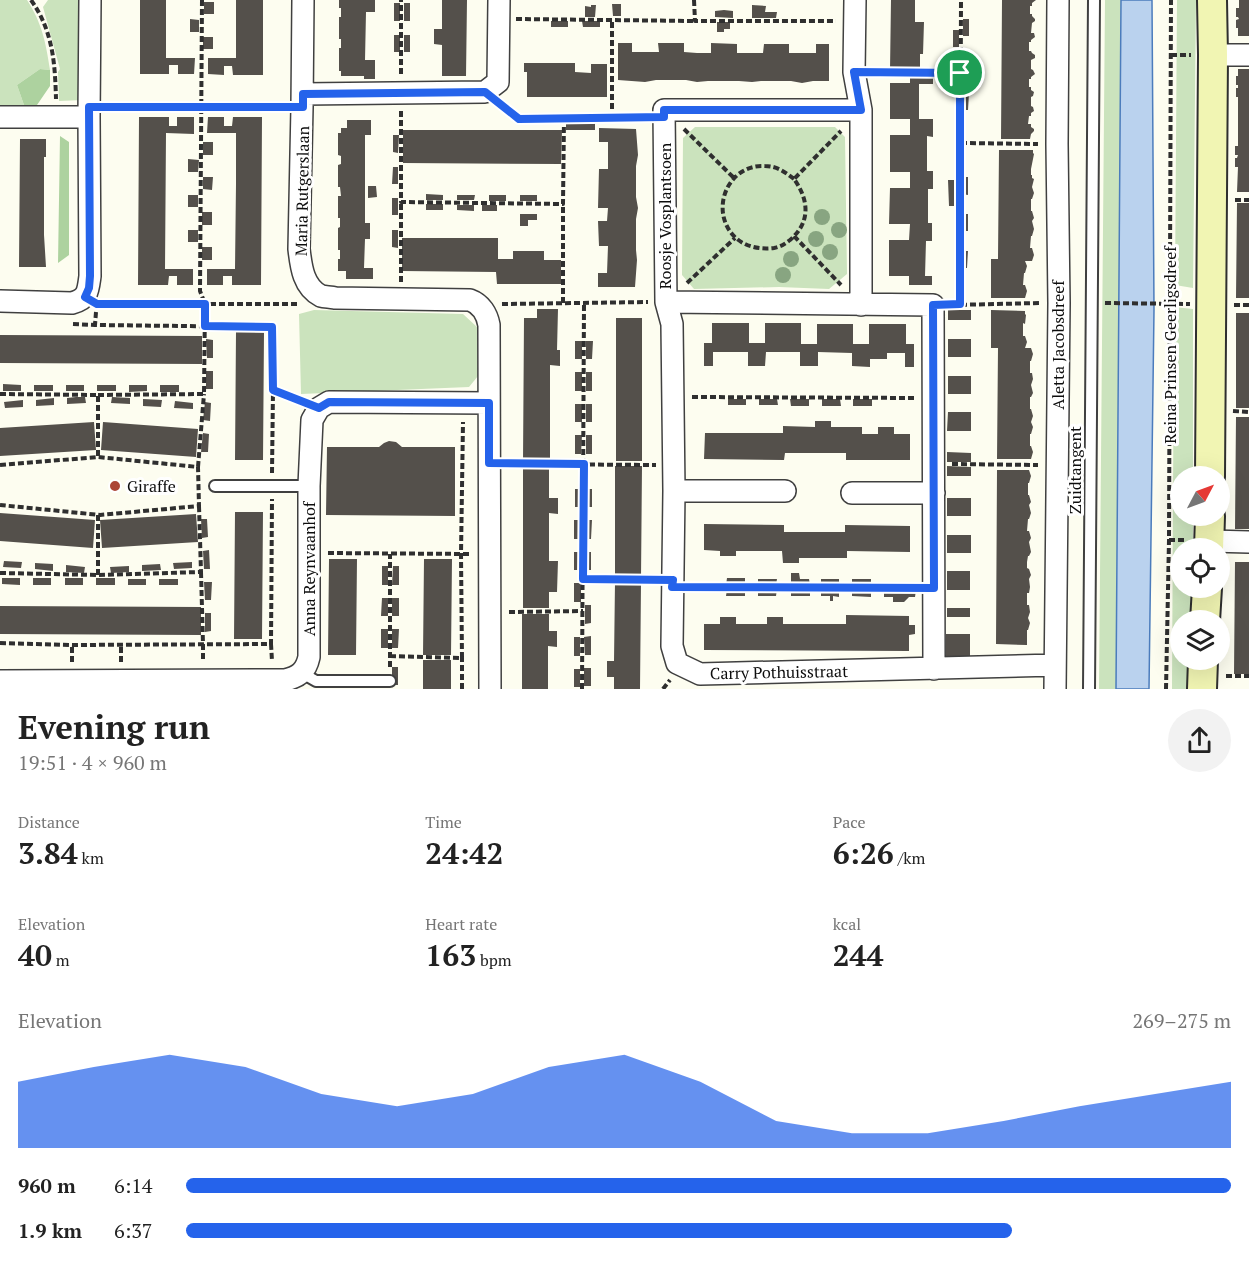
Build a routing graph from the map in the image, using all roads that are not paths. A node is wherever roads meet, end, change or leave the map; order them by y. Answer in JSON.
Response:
{"nodes":[{"id":1,"x":90,"y":0,"type":"edge"},
{"id":2,"x":303,"y":0,"type":"edge"},
{"id":3,"x":1058,"y":0,"type":"edge"},
{"id":4,"x":1094,"y":0,"type":"edge"},
{"id":5,"x":1212,"y":0,"type":"edge"},
{"id":6,"x":499,"y":9,"type":"edge"},
{"id":7,"x":855,"y":10,"type":"edge"},
{"id":8,"x":1213,"y":55,"type":"junction"},
{"id":9,"x":1249,"y":55,"type":"edge"},
{"id":10,"x":303,"y":100,"type":"junction"},
{"id":11,"x":861,"y":110,"type":"junction"},
{"id":12,"x":89,"y":112,"type":"junction"},
{"id":13,"x":0,"y":117,"type":"edge"},
{"id":14,"x":0,"y":301,"type":"edge"},
{"id":15,"x":666,"y":302,"type":"junction"},
{"id":16,"x":861,"y":305,"type":"junction"},
{"id":17,"x":489,"y":403,"type":"junction"},
{"id":18,"x":1210,"y":466,"type":"edge"},
{"id":19,"x":215,"y":486,"type":"dead end"},
{"id":20,"x":309,"y":486,"type":"junction"},
{"id":21,"x":674,"y":491,"type":"junction"},
{"id":22,"x":785,"y":491,"type":"dead end"},
{"id":23,"x":852,"y":493,"type":"dead end"},
{"id":24,"x":934,"y":493,"type":"junction"},
{"id":25,"x":1210,"y":535,"type":"edge"},
{"id":26,"x":1249,"y":542,"type":"edge"},
{"id":27,"x":1055,"y":665,"type":"junction"},
{"id":28,"x":934,"y":669,"type":"junction"},
{"id":29,"x":1203,"y":670,"type":"edge"},
{"id":30,"x":302,"y":673,"type":"junction"},
{"id":31,"x":0,"y":681,"type":"edge"},
{"id":32,"x":390,"y":681,"type":"road end"},
{"id":33,"x":92,"y":685,"type":"edge"},
{"id":34,"x":490,"y":689,"type":"edge"},
{"id":35,"x":1055,"y":689,"type":"edge"},
{"id":36,"x":1089,"y":689,"type":"edge"},
{"id":37,"x":1202,"y":689,"type":"edge"}],
"edges":[{"from":1,"to":12,"type":"street"},
{"from":2,"to":10,"type":"street","name":"Maria Rutgerslaan"},
{"from":3,"to":27,"type":"street","name":"Aletta Jacobsdreef"},
{"from":4,"to":36,"type":"lane","name":"Zuidtangent"},
{"from":5,"to":8,"type":"street"},
{"from":6,"to":10,"type":"street"},
{"from":7,"to":11,"type":"street"},
{"from":8,"to":9,"type":"street"},
{"from":8,"to":18,"type":"street"},
{"from":10,"to":17,"type":"street","name":"Maria Rutgerslaan"},
{"from":11,"to":15,"type":"street","name":"Roosje Vosplantsoen"},
{"from":11,"to":16,"type":"street"},
{"from":12,"to":13,"type":"street"},
{"from":12,"to":14,"type":"street"},
{"from":15,"to":16,"type":"street","name":"Roosje Vosplantsoen"},
{"from":15,"to":21,"type":"street","name":"Carry Pothuisstraat"},
{"from":16,"to":24,"type":"street","name":"Roosje Vosplantsoen"},
{"from":17,"to":20,"type":"street"},
{"from":17,"to":34,"type":"street"},
{"from":19,"to":20,"type":"lane","name":"Anna Reynvaanhof"},
{"from":20,"to":30,"type":"street","name":"Anna Reynvaanhof"},
{"from":21,"to":22,"type":"street"},
{"from":21,"to":28,"type":"street","name":"Carry Pothuisstraat"},
{"from":23,"to":24,"type":"street"},
{"from":24,"to":28,"type":"street"},
{"from":25,"to":26,"type":"street"},
{"from":27,"to":28,"type":"street","name":"Carry Pothuisstraat"},
{"from":27,"to":35,"type":"street","name":"Aletta Jacobsdreef"},
{"from":29,"to":37,"type":"street"},
{"from":30,"to":32,"type":"lane"},
{"from":30,"to":33,"type":"street"},
{"from":31,"to":33,"type":"street"}]}
